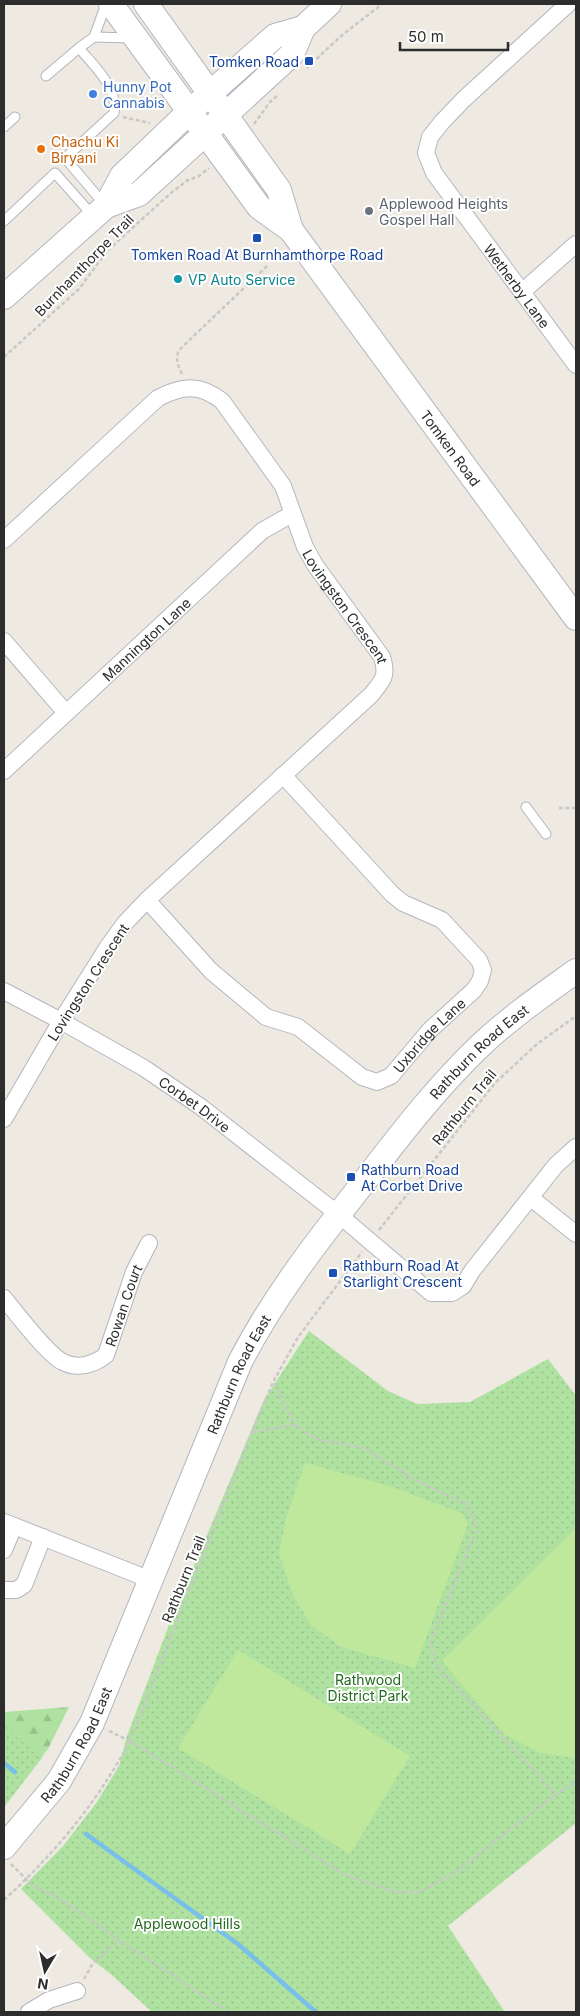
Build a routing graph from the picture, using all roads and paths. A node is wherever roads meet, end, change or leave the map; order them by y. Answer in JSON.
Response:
{"nodes":[{"id":1,"x":106,"y":4,"type":"edge"},
{"id":2,"x":111,"y":4,"type":"edge"},
{"id":3,"x":146,"y":4,"type":"edge"},
{"id":4,"x":329,"y":4,"type":"edge"},
{"id":5,"x":382,"y":4,"type":"edge"},
{"id":6,"x":568,"y":4,"type":"edge"},
{"id":7,"x":303,"y":28,"type":"junction"},
{"id":8,"x":94,"y":37,"type":"junction"},
{"id":9,"x":137,"y":40,"type":"junction"},
{"id":10,"x":79,"y":48,"type":"junction"},
{"id":11,"x":318,"y":57,"type":"dead end"},
{"id":12,"x":46,"y":76,"type":"dead end"},
{"id":13,"x":210,"y":94,"type":"junction"},
{"id":14,"x":277,"y":96,"type":"dead end"},
{"id":15,"x":189,"y":112,"type":"junction"},
{"id":16,"x":225,"y":114,"type":"junction"},
{"id":17,"x":15,"y":117,"type":"dead end"},
{"id":18,"x":258,"y":121,"type":"dead end"},
{"id":19,"x":4,"y":127,"type":"edge"},
{"id":20,"x":204,"y":133,"type":"junction"},
{"id":21,"x":204,"y":172,"type":"dead end"},
{"id":22,"x":100,"y":211,"type":"junction"},
{"id":23,"x":4,"y":220,"type":"edge"},
{"id":24,"x":291,"y":230,"type":"junction"},
{"id":25,"x":576,"y":244,"type":"edge"},
{"id":26,"x":267,"y":266,"type":"dead end"},
{"id":27,"x":522,"y":292,"type":"junction"},
{"id":28,"x":4,"y":297,"type":"edge"},
{"id":29,"x":4,"y":357,"type":"edge"},
{"id":30,"x":576,"y":365,"type":"edge"},
{"id":31,"x":186,"y":388,"type":"junction"},
{"id":32,"x":292,"y":514,"type":"junction"},
{"id":33,"x":4,"y":540,"type":"edge"},
{"id":34,"x":576,"y":618,"type":"edge"},
{"id":35,"x":4,"y":641,"type":"edge"},
{"id":36,"x":66,"y":713,"type":"junction"},
{"id":37,"x":4,"y":771,"type":"edge"},
{"id":38,"x":283,"y":775,"type":"junction"},
{"id":39,"x":526,"y":807,"type":"dead end"},
{"id":40,"x":559,"y":808,"type":"dead end"},
{"id":41,"x":576,"y":808,"type":"edge"},
{"id":42,"x":546,"y":834,"type":"dead end"},
{"id":43,"x":146,"y":900,"type":"junction"},
{"id":44,"x":576,"y":971,"type":"edge"},
{"id":45,"x":4,"y":992,"type":"edge"},
{"id":46,"x":576,"y":1016,"type":"edge"},
{"id":47,"x":61,"y":1021,"type":"junction"},
{"id":48,"x":4,"y":1119,"type":"edge"},
{"id":49,"x":576,"y":1147,"type":"edge"},
{"id":50,"x":531,"y":1198,"type":"junction"},
{"id":51,"x":338,"y":1214,"type":"junction"},
{"id":52,"x":382,"y":1226,"type":"dead end"},
{"id":53,"x":576,"y":1234,"type":"edge"},
{"id":54,"x":149,"y":1243,"type":"dead end"},
{"id":55,"x":366,"y":1246,"type":"junction"},
{"id":56,"x":4,"y":1298,"type":"edge"},
{"id":57,"x":273,"y":1382,"type":"junction"},
{"id":58,"x":295,"y":1425,"type":"junction"},
{"id":59,"x":252,"y":1432,"type":"junction"},
{"id":60,"x":9,"y":1524,"type":"edge"},
{"id":61,"x":44,"y":1537,"type":"junction"},
{"id":62,"x":4,"y":1550,"type":"edge"},
{"id":63,"x":151,"y":1580,"type":"junction"},
{"id":64,"x":4,"y":1590,"type":"edge"},
{"id":65,"x":92,"y":1723,"type":"junction"},
{"id":66,"x":130,"y":1741,"type":"junction"},
{"id":67,"x":576,"y":1782,"type":"edge"},
{"id":68,"x":556,"y":1794,"type":"junction"},
{"id":69,"x":4,"y":1846,"type":"edge"},
{"id":70,"x":16,"y":1869,"type":"dead end"},
{"id":71,"x":26,"y":1880,"type":"junction"},
{"id":72,"x":4,"y":1900,"type":"edge"},
{"id":73,"x":120,"y":1941,"type":"junction"},
{"id":74,"x":78,"y":1991,"type":"joint"},
{"id":75,"x":29,"y":2012,"type":"edge"},
{"id":76,"x":228,"y":2012,"type":"edge"}],
"edges":[{"from":1,"to":8,"type":"lane"},
{"from":2,"to":9,"type":"street","name":"Tomken Road"},
{"from":3,"to":13,"type":"street","name":"Tomken Road"},
{"from":4,"to":7,"type":"street"},
{"from":5,"to":11,"type":"path"},
{"from":6,"to":27,"type":"street","name":"Wetherby Lane"},
{"from":7,"to":13,"type":"street"},
{"from":7,"to":16,"type":"street"},
{"from":8,"to":9,"type":"lane"},
{"from":8,"to":10,"type":"lane"},
{"from":9,"to":15,"type":"street","name":"Tomken Road"},
{"from":10,"to":12,"type":"lane"},
{"from":10,"to":22,"type":"lane"},
{"from":13,"to":15,"type":"street"},
{"from":13,"to":16,"type":"street","name":"Tomken Road"},
{"from":14,"to":18,"type":"path"},
{"from":15,"to":20,"type":"street","name":"Tomken Road"},
{"from":15,"to":22,"type":"street"},
{"from":16,"to":20,"type":"street"},
{"from":16,"to":24,"type":"street","name":"Tomken Road"},
{"from":17,"to":19,"type":"lane"},
{"from":20,"to":22,"type":"street"},
{"from":20,"to":24,"type":"street","name":"Tomken Road"},
{"from":21,"to":29,"type":"path","name":"Burnhamthorpe Trail"},
{"from":22,"to":23,"type":"lane"},
{"from":22,"to":28,"type":"street"},
{"from":24,"to":34,"type":"street","name":"Tomken Road"},
{"from":25,"to":27,"type":"street"},
{"from":26,"to":31,"type":"path"},
{"from":27,"to":30,"type":"street","name":"Wetherby Lane"},
{"from":31,"to":32,"type":"street","name":"Lovingston Crescent"},
{"from":31,"to":33,"type":"street","name":"Lovingston Crescent"},
{"from":32,"to":36,"type":"street","name":"Mannington Lane"},
{"from":32,"to":38,"type":"street","name":"Lovingston Crescent"},
{"from":35,"to":36,"type":"street"},
{"from":36,"to":37,"type":"street","name":"Mannington Lane"},
{"from":38,"to":43,"type":"street","name":"Lovingston Crescent"},
{"from":38,"to":43,"type":"street","name":"Uxbridge Lane"},
{"from":39,"to":42,"type":"lane"},
{"from":40,"to":41,"type":"path"},
{"from":43,"to":47,"type":"street","name":"Lovingston Crescent"},
{"from":44,"to":51,"type":"street","name":"Rathburn Road East"},
{"from":45,"to":47,"type":"street","name":"Corbet Drive"},
{"from":46,"to":52,"type":"path","name":"Rathburn Trail"},
{"from":47,"to":48,"type":"street","name":"Lovingston Crescent"},
{"from":47,"to":51,"type":"street","name":"Corbet Drive"},
{"from":49,"to":50,"type":"street","name":"Corbet Drive"},
{"from":50,"to":53,"type":"street"},
{"from":50,"to":55,"type":"street","name":"Corbet Drive"},
{"from":51,"to":55,"type":"street","name":"Corbet Drive"},
{"from":51,"to":63,"type":"street","name":"Rathburn Road East"},
{"from":54,"to":56,"type":"street","name":"Rowan Court"},
{"from":55,"to":57,"type":"path","name":"Rathburn Trail"},
{"from":57,"to":58,"type":"path"},
{"from":57,"to":59,"type":"path","name":"Rathburn Trail"},
{"from":58,"to":59,"type":"path"},
{"from":58,"to":68,"type":"path"},
{"from":59,"to":66,"type":"path","name":"Rathburn Trail"},
{"from":60,"to":61,"type":"street"},
{"from":60,"to":62,"type":"street"},
{"from":61,"to":63,"type":"street"},
{"from":61,"to":64,"type":"street"},
{"from":63,"to":65,"type":"street","name":"Rathburn Road East"},
{"from":65,"to":66,"type":"path"},
{"from":65,"to":69,"type":"street","name":"Rathburn Road East"},
{"from":66,"to":68,"type":"path"},
{"from":66,"to":71,"type":"path","name":"Rathburn Trail"},
{"from":67,"to":68,"type":"path"},
{"from":70,"to":71,"type":"path"},
{"from":71,"to":72,"type":"path","name":"Rathburn Trail"},
{"from":71,"to":73,"type":"path"},
{"from":73,"to":74,"type":"path"},
{"from":73,"to":76,"type":"path"},
{"from":74,"to":75,"type":"street"}]}
